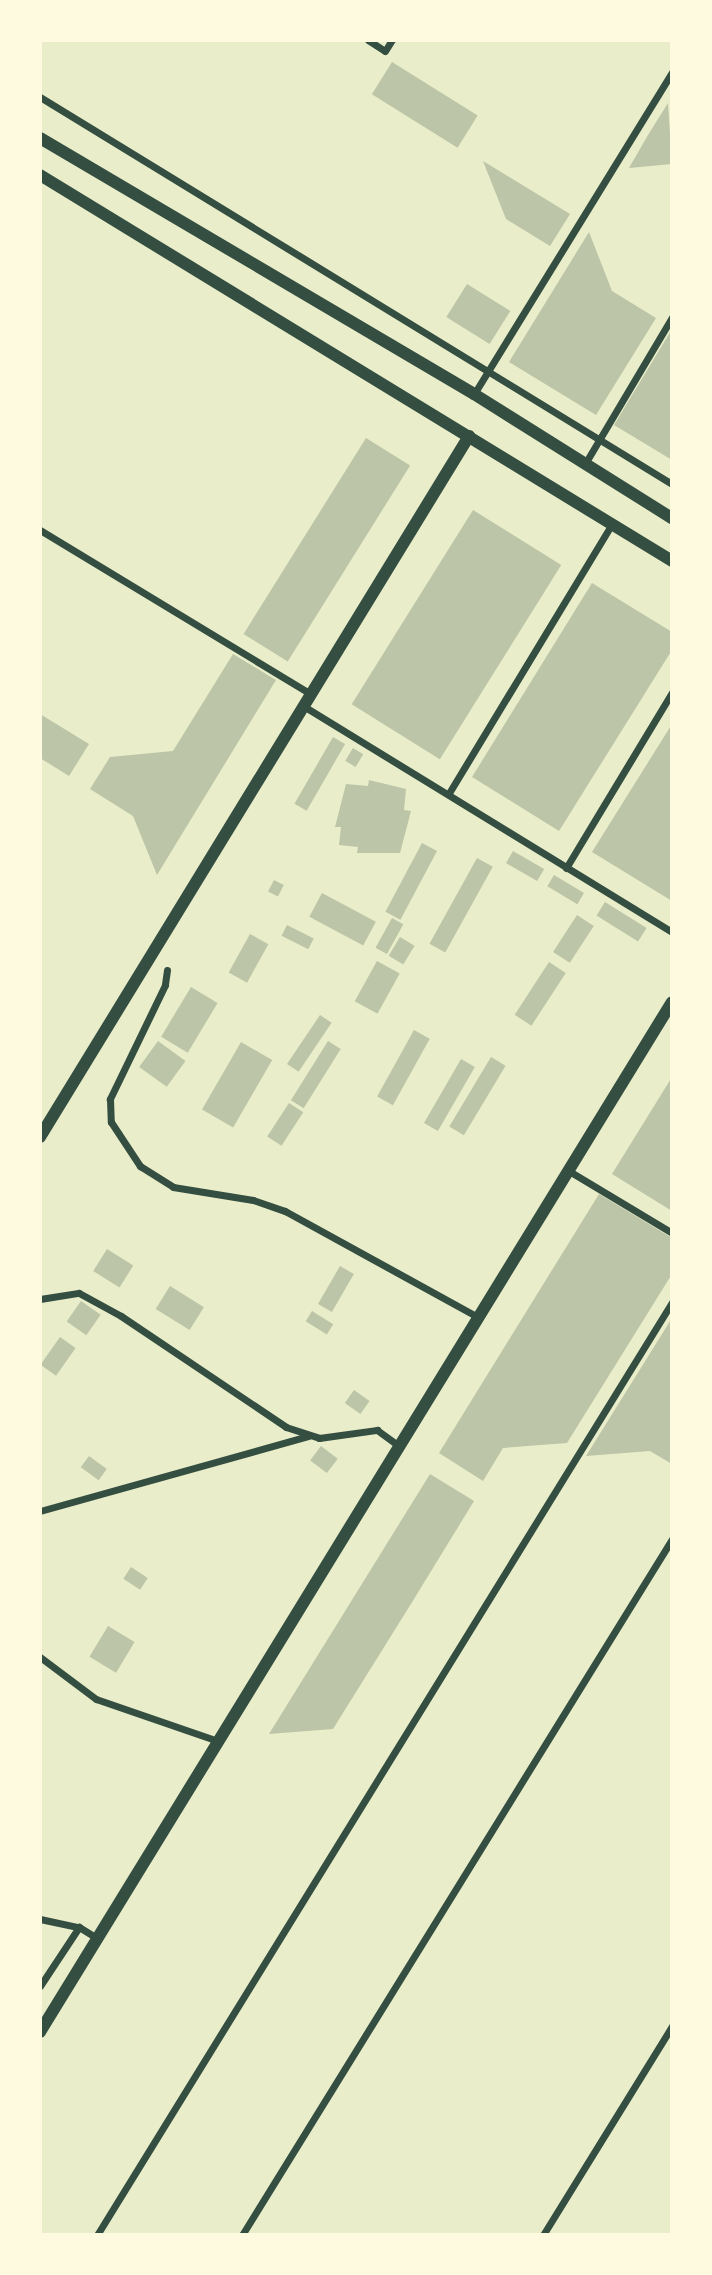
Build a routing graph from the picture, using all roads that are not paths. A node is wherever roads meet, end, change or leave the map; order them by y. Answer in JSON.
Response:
{"nodes":[{"id":1,"x":368,"y":40,"type":"edge"},
{"id":2,"x":392,"y":40,"type":"edge"},
{"id":3,"x":672,"y":72,"type":"edge"},
{"id":4,"x":40,"y":97,"type":"edge"},
{"id":5,"x":40,"y":138,"type":"edge"},
{"id":6,"x":40,"y":175,"type":"edge"},
{"id":7,"x":672,"y":317,"type":"edge"},
{"id":8,"x":487,"y":371,"type":"junction"},
{"id":9,"x":474,"y":394,"type":"junction"},
{"id":10,"x":469,"y":436,"type":"junction"},
{"id":11,"x":597,"y":441,"type":"junction"},
{"id":12,"x":586,"y":462,"type":"junction"},
{"id":13,"x":672,"y":484,"type":"edge"},
{"id":14,"x":672,"y":518,"type":"edge"},
{"id":15,"x":612,"y":524,"type":"junction"},
{"id":16,"x":40,"y":530,"type":"edge"},
{"id":17,"x":672,"y":561,"type":"edge"},
{"id":18,"x":672,"y":692,"type":"edge"},
{"id":19,"x":312,"y":695,"type":"junction"},
{"id":20,"x":305,"y":707,"type":"junction"},
{"id":21,"x":449,"y":793,"type":"junction"},
{"id":22,"x":566,"y":868,"type":"junction"},
{"id":23,"x":672,"y":932,"type":"edge"},
{"id":24,"x":167,"y":970,"type":"dead end"},
{"id":25,"x":672,"y":1002,"type":"edge"},
{"id":26,"x":40,"y":1137,"type":"edge"},
{"id":27,"x":569,"y":1171,"type":"junction"},
{"id":28,"x":672,"y":1233,"type":"edge"},
{"id":29,"x":40,"y":1299,"type":"edge"},
{"id":30,"x":672,"y":1302,"type":"edge"},
{"id":31,"x":478,"y":1317,"type":"junction"},
{"id":32,"x":309,"y":1436,"type":"junction"},
{"id":33,"x":399,"y":1446,"type":"junction"},
{"id":34,"x":40,"y":1511,"type":"edge"},
{"id":35,"x":672,"y":1539,"type":"edge"},
{"id":36,"x":40,"y":1657,"type":"edge"},
{"id":37,"x":218,"y":1741,"type":"junction"},
{"id":38,"x":40,"y":1919,"type":"edge"},
{"id":39,"x":79,"y":1927,"type":"junction"},
{"id":40,"x":95,"y":1937,"type":"junction"},
{"id":41,"x":40,"y":1986,"type":"edge"},
{"id":42,"x":672,"y":2026,"type":"edge"},
{"id":43,"x":40,"y":2032,"type":"edge"},
{"id":44,"x":97,"y":2235,"type":"edge"},
{"id":45,"x":242,"y":2235,"type":"edge"},
{"id":46,"x":542,"y":2235,"type":"edge"}],
"edges":[{"from":1,"to":2,"type":"street"},
{"from":3,"to":8,"type":"street"},
{"from":4,"to":8,"type":"street"},
{"from":5,"to":9,"type":"street"},
{"from":6,"to":10,"type":"street"},
{"from":7,"to":11,"type":"street"},
{"from":8,"to":9,"type":"street"},
{"from":8,"to":11,"type":"street"},
{"from":9,"to":12,"type":"street"},
{"from":10,"to":15,"type":"street"},
{"from":10,"to":19,"type":"street"},
{"from":11,"to":12,"type":"street"},
{"from":11,"to":13,"type":"street"},
{"from":12,"to":14,"type":"street"},
{"from":15,"to":17,"type":"street"},
{"from":15,"to":21,"type":"street"},
{"from":16,"to":19,"type":"street"},
{"from":18,"to":22,"type":"street"},
{"from":19,"to":20,"type":"street"},
{"from":20,"to":21,"type":"street"},
{"from":20,"to":26,"type":"street"},
{"from":21,"to":22,"type":"street"},
{"from":22,"to":23,"type":"street"},
{"from":24,"to":31,"type":"street"},
{"from":25,"to":27,"type":"street"},
{"from":27,"to":28,"type":"street"},
{"from":27,"to":31,"type":"street"},
{"from":29,"to":32,"type":"street"},
{"from":30,"to":44,"type":"street"},
{"from":31,"to":33,"type":"street"},
{"from":32,"to":33,"type":"street"},
{"from":32,"to":34,"type":"street"},
{"from":33,"to":37,"type":"street"},
{"from":35,"to":45,"type":"street"},
{"from":36,"to":37,"type":"street"},
{"from":37,"to":40,"type":"street"},
{"from":38,"to":39,"type":"street"},
{"from":39,"to":40,"type":"street"},
{"from":39,"to":41,"type":"street"},
{"from":40,"to":43,"type":"street"},
{"from":42,"to":46,"type":"street"}]}
